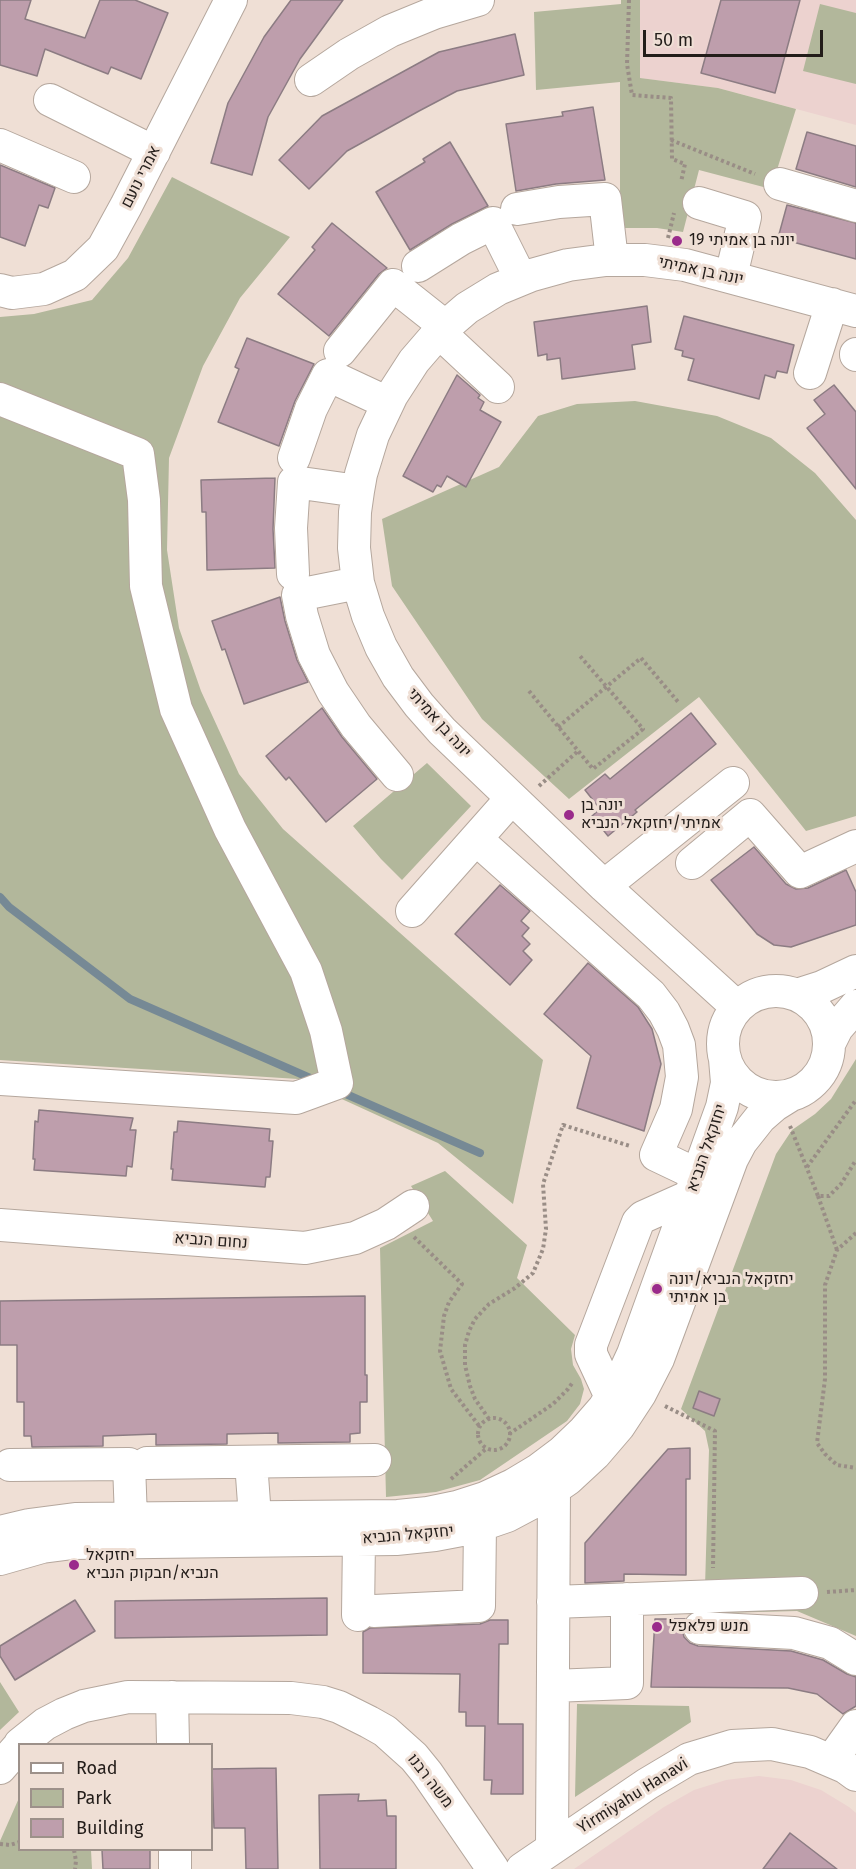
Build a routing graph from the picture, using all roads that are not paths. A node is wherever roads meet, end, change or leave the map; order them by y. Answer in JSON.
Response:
{"nodes":[{"id":1,"x":478,"y":0,"type":"edge"},
{"id":2,"x":227,"y":1,"type":"edge"},
{"id":3,"x":412,"y":10,"type":"edge"},
{"id":4,"x":311,"y":80,"type":"dead end"},
{"id":5,"x":50,"y":100,"type":"dead end"},
{"id":6,"x":0,"y":145,"type":"edge"},
{"id":7,"x":154,"y":152,"type":"junction"},
{"id":8,"x":74,"y":177,"type":"dead end"},
{"id":9,"x":780,"y":184,"type":"road end"},
{"id":10,"x":685,"y":200,"type":"road end"},
{"id":11,"x":856,"y":206,"type":"edge"},
{"id":12,"x":517,"y":209,"type":"dead end"},
{"id":13,"x":612,"y":260,"type":"junction"},
{"id":14,"x":418,"y":266,"type":"dead end"},
{"id":15,"x":731,"y":276,"type":"junction"},
{"id":16,"x":521,"y":279,"type":"junction"},
{"id":17,"x":0,"y":290,"type":"edge"},
{"id":18,"x":844,"y":307,"type":"edge"},
{"id":19,"x":442,"y":329,"type":"junction"},
{"id":20,"x":340,"y":351,"type":"dead end"},
{"id":21,"x":810,"y":373,"type":"dead end"},
{"id":22,"x":498,"y":387,"type":"dead end"},
{"id":23,"x":0,"y":399,"type":"edge"},
{"id":24,"x":388,"y":403,"type":"junction"},
{"id":25,"x":294,"y":458,"type":"dead end"},
{"id":26,"x":358,"y":490,"type":"junction"},
{"id":27,"x":292,"y":574,"type":"dead end"},
{"id":28,"x":358,"y":583,"type":"junction"},
{"id":29,"x":398,"y":775,"type":"dead end"},
{"id":30,"x":733,"y":783,"type":"dead end"},
{"id":31,"x":515,"y":801,"type":"junction"},
{"id":32,"x":476,"y":839,"type":"junction"},
{"id":33,"x":854,"y":853,"type":"edge"},
{"id":34,"x":692,"y":862,"type":"dead end"},
{"id":35,"x":604,"y":886,"type":"junction"},
{"id":36,"x":412,"y":910,"type":"dead end"},
{"id":37,"x":856,"y":970,"type":"edge"},
{"id":38,"x":797,"y":995,"type":"junction"},
{"id":39,"x":856,"y":1006,"type":"edge"},
{"id":40,"x":737,"y":1007,"type":"junction"},
{"id":41,"x":829,"y":1044,"type":"junction"},
{"id":42,"x":725,"y":1059,"type":"junction"},
{"id":43,"x":0,"y":1079,"type":"edge"},
{"id":44,"x":785,"y":1098,"type":"junction"},
{"id":45,"x":694,"y":1185,"type":"junction"},
{"id":46,"x":404,"y":1212,"type":"road end"},
{"id":47,"x":0,"y":1225,"type":"edge"},
{"id":48,"x":625,"y":1396,"type":"junction"},
{"id":49,"x":375,"y":1460,"type":"dead end"},
{"id":50,"x":251,"y":1462,"type":"junction"},
{"id":51,"x":147,"y":1463,"type":"dead end"},
{"id":52,"x":10,"y":1465,"type":"dead end"},
{"id":53,"x":554,"y":1489,"type":"junction"},
{"id":54,"x":255,"y":1517,"type":"junction"},
{"id":55,"x":131,"y":1519,"type":"junction"},
{"id":56,"x":480,"y":1525,"type":"junction"},
{"id":57,"x":0,"y":1532,"type":"edge"},
{"id":58,"x":358,"y":1539,"type":"junction"},
{"id":59,"x":0,"y":1559,"type":"edge"},
{"id":60,"x":802,"y":1593,"type":"dead end"},
{"id":61,"x":627,"y":1599,"type":"junction"},
{"id":62,"x":553,"y":1602,"type":"junction"},
{"id":63,"x":700,"y":1628,"type":"dead end"},
{"id":64,"x":856,"y":1659,"type":"edge"},
{"id":65,"x":553,"y":1686,"type":"junction"},
{"id":66,"x":172,"y":1697,"type":"junction"},
{"id":67,"x":856,"y":1726,"type":"edge"},
{"id":68,"x":22,"y":1743,"type":"edge"},
{"id":69,"x":173,"y":1743,"type":"edge"},
{"id":70,"x":18,"y":1747,"type":"edge"},
{"id":71,"x":0,"y":1768,"type":"edge"},
{"id":72,"x":844,"y":1768,"type":"edge"},
{"id":73,"x":552,"y":1848,"type":"junction"},
{"id":74,"x":175,"y":1851,"type":"edge"},
{"id":75,"x":175,"y":1869,"type":"edge"},
{"id":76,"x":493,"y":1869,"type":"edge"},
{"id":77,"x":522,"y":1869,"type":"edge"}],
"edges":[{"from":1,"to":3,"type":"street"},
{"from":2,"to":7,"type":"street","name":"אמרי נועם"},
{"from":3,"to":4,"type":"street"},
{"from":5,"to":7,"type":"street"},
{"from":6,"to":8,"type":"street"},
{"from":7,"to":17,"type":"street","name":"אמרי נועם"},
{"from":9,"to":11,"type":"street"},
{"from":10,"to":15,"type":"street"},
{"from":12,"to":13,"type":"street"},
{"from":13,"to":15,"type":"street","name":"יונה בן אמיתי"},
{"from":13,"to":16,"type":"street","name":"יונה בן אמיתי"},
{"from":14,"to":16,"type":"street"},
{"from":15,"to":18,"type":"street","name":"יונה בן אמיתי"},
{"from":16,"to":19,"type":"street","name":"יונה בן אמיתי"},
{"from":18,"to":21,"type":"street"},
{"from":19,"to":20,"type":"street"},
{"from":19,"to":22,"type":"street"},
{"from":19,"to":24,"type":"street","name":"יונה בן אמיתי"},
{"from":23,"to":43,"type":"street"},
{"from":24,"to":25,"type":"street"},
{"from":24,"to":26,"type":"street","name":"יונה בן אמיתי"},
{"from":26,"to":27,"type":"street"},
{"from":26,"to":28,"type":"street","name":"יונה בן אמיתי"},
{"from":28,"to":29,"type":"street"},
{"from":28,"to":31,"type":"street","name":"יונה בן אמיתי"},
{"from":30,"to":35,"type":"street"},
{"from":31,"to":32,"type":"street"},
{"from":31,"to":35,"type":"street","name":"יונה בן אמיתי"},
{"from":32,"to":36,"type":"street"},
{"from":32,"to":45,"type":"street"},
{"from":33,"to":34,"type":"street"},
{"from":35,"to":40,"type":"street","name":"יונה בן אמיתי"},
{"from":37,"to":38,"type":"street"},
{"from":38,"to":40,"type":"street"},
{"from":38,"to":41,"type":"street"},
{"from":39,"to":41,"type":"street"},
{"from":40,"to":42,"type":"street"},
{"from":41,"to":44,"type":"street"},
{"from":42,"to":44,"type":"street"},
{"from":42,"to":45,"type":"street","name":"יחזקאל הנביא"},
{"from":44,"to":48,"type":"street","name":"יחזקאל הנביא"},
{"from":45,"to":48,"type":"street","name":"יחזקאל הנביא"},
{"from":45,"to":48,"type":"street"},
{"from":46,"to":47,"type":"street","name":"נחום הנביא"},
{"from":48,"to":53,"type":"street","name":"יחזקאל הנביא"},
{"from":48,"to":54,"type":"street","name":"יחזקאל הנביא"},
{"from":49,"to":50,"type":"street"},
{"from":50,"to":51,"type":"street"},
{"from":50,"to":54,"type":"street"},
{"from":52,"to":55,"type":"street"},
{"from":53,"to":56,"type":"street","name":"יחזקאל הנביא"},
{"from":53,"to":62,"type":"street"},
{"from":54,"to":55,"type":"street","name":"יחזקאל הנביא"},
{"from":55,"to":57,"type":"street","name":"יחזקאל הנביא"},
{"from":56,"to":58,"type":"street","name":"יחזקאל הנביא"},
{"from":56,"to":58,"type":"street"},
{"from":58,"to":59,"type":"street","name":"יחזקאל הנביא"},
{"from":60,"to":61,"type":"street"},
{"from":61,"to":62,"type":"street"},
{"from":61,"to":65,"type":"street"},
{"from":62,"to":65,"type":"street"},
{"from":63,"to":64,"type":"street"},
{"from":65,"to":73,"type":"street"},
{"from":66,"to":68,"type":"street","name":"משה רבנו"},
{"from":66,"to":69,"type":"street"},
{"from":66,"to":76,"type":"street","name":"משה רבנו"},
{"from":67,"to":72,"type":"street"},
{"from":70,"to":71,"type":"street","name":"משה רבנו"},
{"from":72,"to":73,"type":"street","name":"Yirmiyahu Hanavi"},
{"from":73,"to":77,"type":"street","name":"Yirmiyahu Hanavi"},
{"from":74,"to":75,"type":"street"}]}
